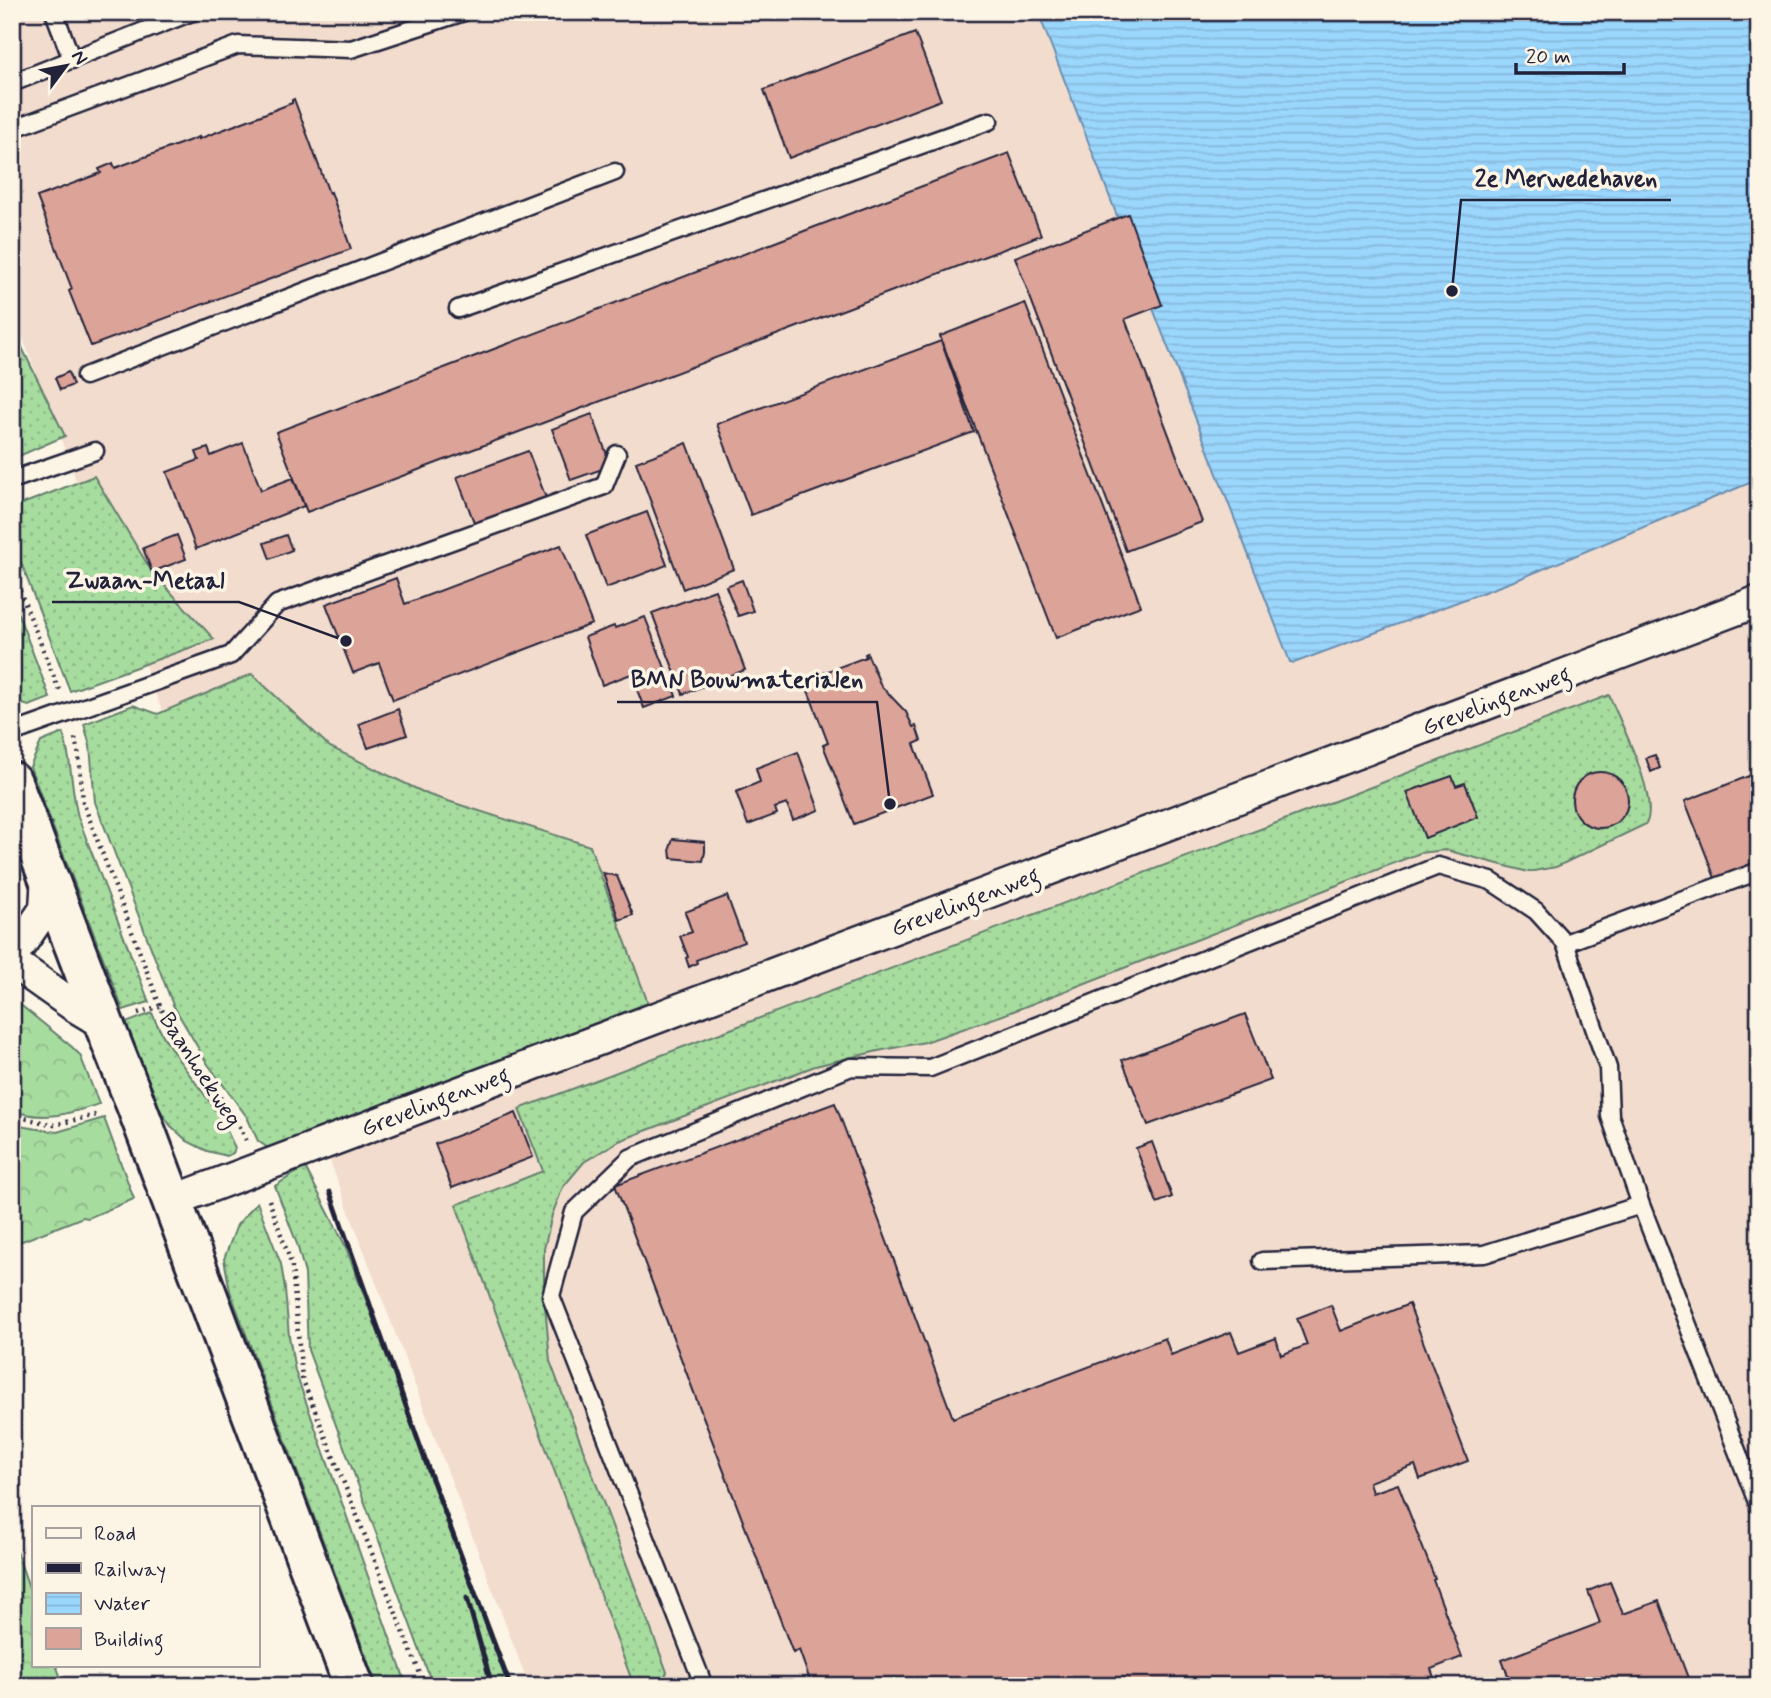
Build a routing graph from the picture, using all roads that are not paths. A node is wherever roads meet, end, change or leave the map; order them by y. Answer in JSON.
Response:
{"nodes":[{"id":1,"x":54,"y":12,"type":"edge"},
{"id":2,"x":192,"y":12,"type":"edge"},
{"id":3,"x":464,"y":12,"type":"edge"},
{"id":4,"x":72,"y":60,"type":"junction"},
{"id":5,"x":12,"y":83,"type":"edge"},
{"id":6,"x":989,"y":121,"type":"dead end"},
{"id":7,"x":12,"y":129,"type":"edge"},
{"id":8,"x":615,"y":172,"type":"dead end"},
{"id":9,"x":458,"y":309,"type":"dead end"},
{"id":10,"x":85,"y":376,"type":"dead end"},
{"id":11,"x":95,"y":451,"type":"dead end"},
{"id":12,"x":617,"y":454,"type":"dead end"},
{"id":13,"x":12,"y":480,"type":"edge"},
{"id":14,"x":1759,"y":601,"type":"edge"},
{"id":15,"x":12,"y":733,"type":"edge"},
{"id":16,"x":12,"y":782,"type":"edge"},
{"id":17,"x":1759,"y":871,"type":"edge"},
{"id":18,"x":47,"y":873,"type":"junction"},
{"id":19,"x":1565,"y":943,"type":"junction"},
{"id":20,"x":12,"y":946,"type":"edge"},
{"id":21,"x":12,"y":962,"type":"edge"},
{"id":22,"x":103,"y":1024,"type":"junction"},
{"id":23,"x":172,"y":1201,"type":"junction"},
{"id":24,"x":1641,"y":1205,"type":"junction"},
{"id":25,"x":1262,"y":1261,"type":"dead end"},
{"id":26,"x":1754,"y":1478,"type":"edge"},
{"id":27,"x":1759,"y":1507,"type":"edge"},
{"id":28,"x":354,"y":1686,"type":"edge"},
{"id":29,"x":704,"y":1686,"type":"edge"}],
"edges":[{"from":1,"to":4,"type":"lane"},
{"from":2,"to":4,"type":"lane"},
{"from":3,"to":7,"type":"lane"},
{"from":4,"to":5,"type":"lane"},
{"from":6,"to":9,"type":"lane"},
{"from":8,"to":10,"type":"lane"},
{"from":11,"to":13,"type":"lane"},
{"from":12,"to":15,"type":"lane"},
{"from":14,"to":23,"type":"street","name":"Grevelingenweg"},
{"from":16,"to":18,"type":"street"},
{"from":17,"to":19,"type":"lane"},
{"from":18,"to":20,"type":"street"},
{"from":18,"to":22,"type":"street"},
{"from":19,"to":24,"type":"lane"},
{"from":19,"to":29,"type":"lane"},
{"from":21,"to":22,"type":"street"},
{"from":22,"to":23,"type":"street"},
{"from":23,"to":28,"type":"street"},
{"from":24,"to":25,"type":"lane"},
{"from":24,"to":26,"type":"lane"},
{"from":26,"to":27,"type":"lane"}]}
